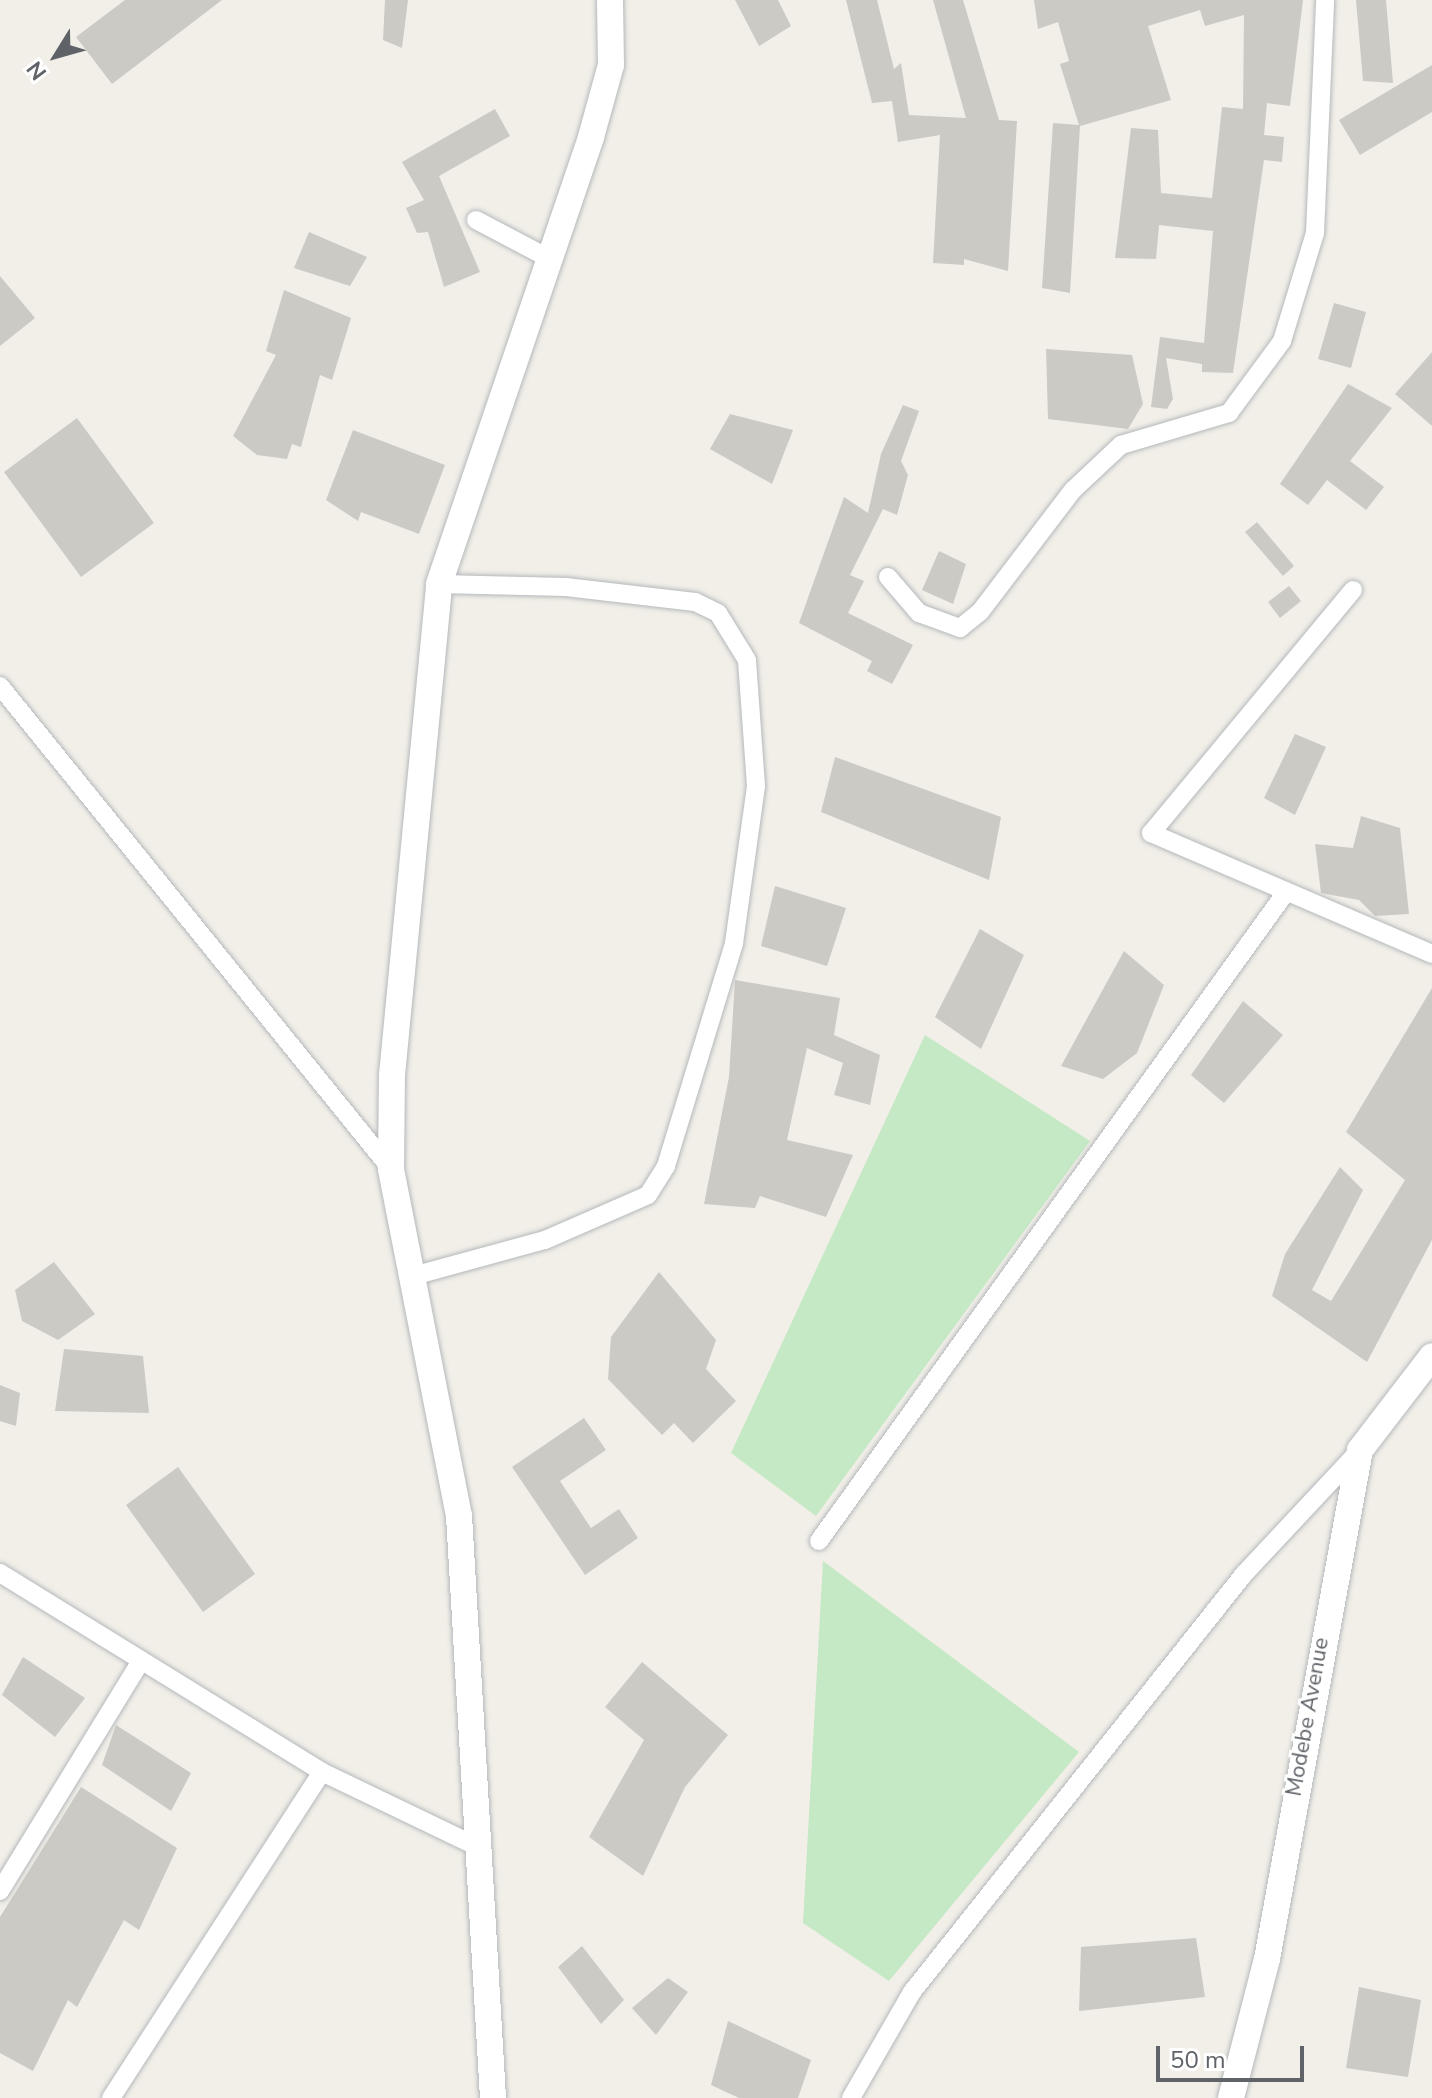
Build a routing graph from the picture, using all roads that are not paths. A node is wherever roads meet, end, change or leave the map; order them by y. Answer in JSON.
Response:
{"nodes":[{"id":1,"x":610,"y":0,"type":"edge"},
{"id":2,"x":1325,"y":0,"type":"edge"},
{"id":3,"x":476,"y":220,"type":"dead end"},
{"id":4,"x":552,"y":260,"type":"junction"},
{"id":5,"x":888,"y":577,"type":"dead end"},
{"id":6,"x":439,"y":584,"type":"junction"},
{"id":7,"x":1353,"y":590,"type":"dead end"},
{"id":8,"x":0,"y":686,"type":"edge"},
{"id":9,"x":1286,"y":892,"type":"junction"},
{"id":10,"x":1432,"y":954,"type":"edge"},
{"id":11,"x":391,"y":1169,"type":"junction"},
{"id":12,"x":413,"y":1276,"type":"junction"},
{"id":13,"x":1432,"y":1356,"type":"edge"},
{"id":14,"x":1360,"y":1450,"type":"junction"},
{"id":15,"x":819,"y":1541,"type":"dead end"},
{"id":16,"x":0,"y":1573,"type":"edge"},
{"id":17,"x":141,"y":1661,"type":"junction"},
{"id":18,"x":322,"y":1772,"type":"junction"},
{"id":19,"x":474,"y":1845,"type":"junction"},
{"id":20,"x":0,"y":1891,"type":"edge"},
{"id":21,"x":111,"y":2098,"type":"edge"},
{"id":22,"x":493,"y":2098,"type":"edge"},
{"id":23,"x":851,"y":2098,"type":"edge"},
{"id":24,"x":1231,"y":2098,"type":"edge"}],
"edges":[{"from":1,"to":4,"type":"street"},
{"from":2,"to":5,"type":"street"},
{"from":3,"to":4,"type":"street"},
{"from":4,"to":6,"type":"street"},
{"from":6,"to":11,"type":"street"},
{"from":6,"to":12,"type":"street"},
{"from":7,"to":9,"type":"street"},
{"from":8,"to":11,"type":"street"},
{"from":9,"to":10,"type":"street"},
{"from":9,"to":15,"type":"street"},
{"from":11,"to":12,"type":"street"},
{"from":12,"to":19,"type":"street"},
{"from":13,"to":14,"type":"street","name":"Modebe Avenue"},
{"from":14,"to":23,"type":"street"},
{"from":14,"to":24,"type":"street","name":"Modebe Avenue"},
{"from":16,"to":17,"type":"street"},
{"from":17,"to":18,"type":"street"},
{"from":17,"to":20,"type":"street"},
{"from":18,"to":19,"type":"street"},
{"from":18,"to":21,"type":"street"},
{"from":19,"to":22,"type":"street"}]}
